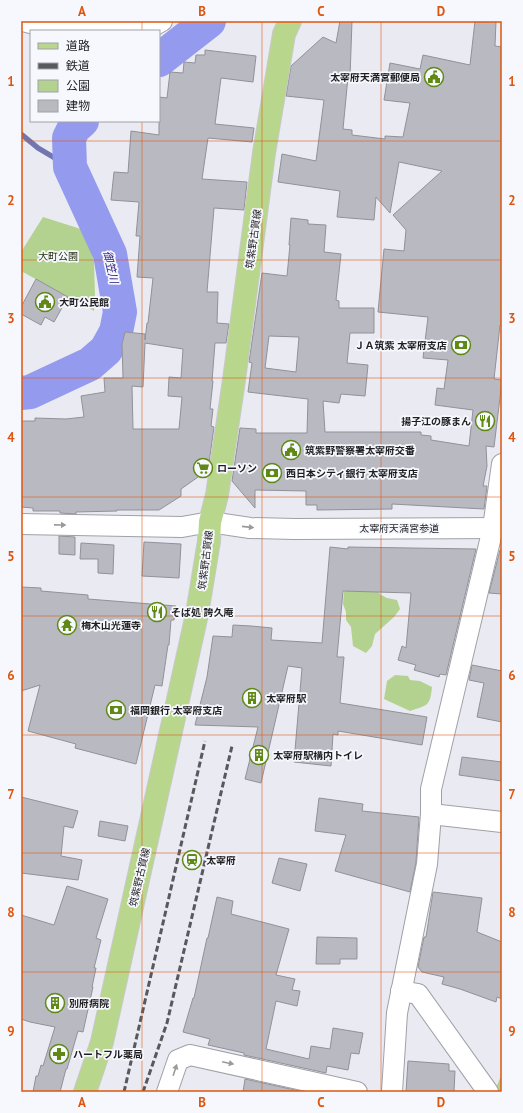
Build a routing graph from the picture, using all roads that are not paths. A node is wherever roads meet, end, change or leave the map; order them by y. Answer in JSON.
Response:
{"nodes":[{"id":1,"x":23,"y":21,"type":"edge"},
{"id":2,"x":162,"y":21,"type":"edge"},
{"id":3,"x":290,"y":21,"type":"edge"},
{"id":4,"x":502,"y":464,"type":"edge"},
{"id":5,"x":210,"y":522,"type":"junction"},
{"id":6,"x":21,"y":524,"type":"edge"},
{"id":7,"x":498,"y":528,"type":"edge"},
{"id":8,"x":431,"y":814,"type":"junction"},
{"id":9,"x":502,"y":822,"type":"edge"},
{"id":10,"x":401,"y":991,"type":"junction"},
{"id":11,"x":85,"y":1092,"type":"edge"},
{"id":12,"x":167,"y":1092,"type":"edge"},
{"id":13,"x":357,"y":1092,"type":"edge"},
{"id":14,"x":392,"y":1092,"type":"edge"},
{"id":15,"x":488,"y":1092,"type":"edge"}],
"edges":[{"from":1,"to":2,"type":"street"},
{"from":3,"to":5,"type":"main road","name":"筑紫野古賀線"},
{"from":4,"to":7,"type":"street"},
{"from":6,"to":5,"type":"street","name":"太宰府天満宮参道","one_way":true},
{"from":5,"to":7,"type":"street","name":"太宰府天満宮参道","one_way":true},
{"from":5,"to":11,"type":"main road","name":"筑紫野古賀線"},
{"from":7,"to":8,"type":"street"},
{"from":8,"to":9,"type":"street"},
{"from":8,"to":10,"type":"street"},
{"from":10,"to":14,"type":"street"},
{"from":10,"to":15,"type":"street"},
{"from":12,"to":13,"type":"street","one_way":true}]}
